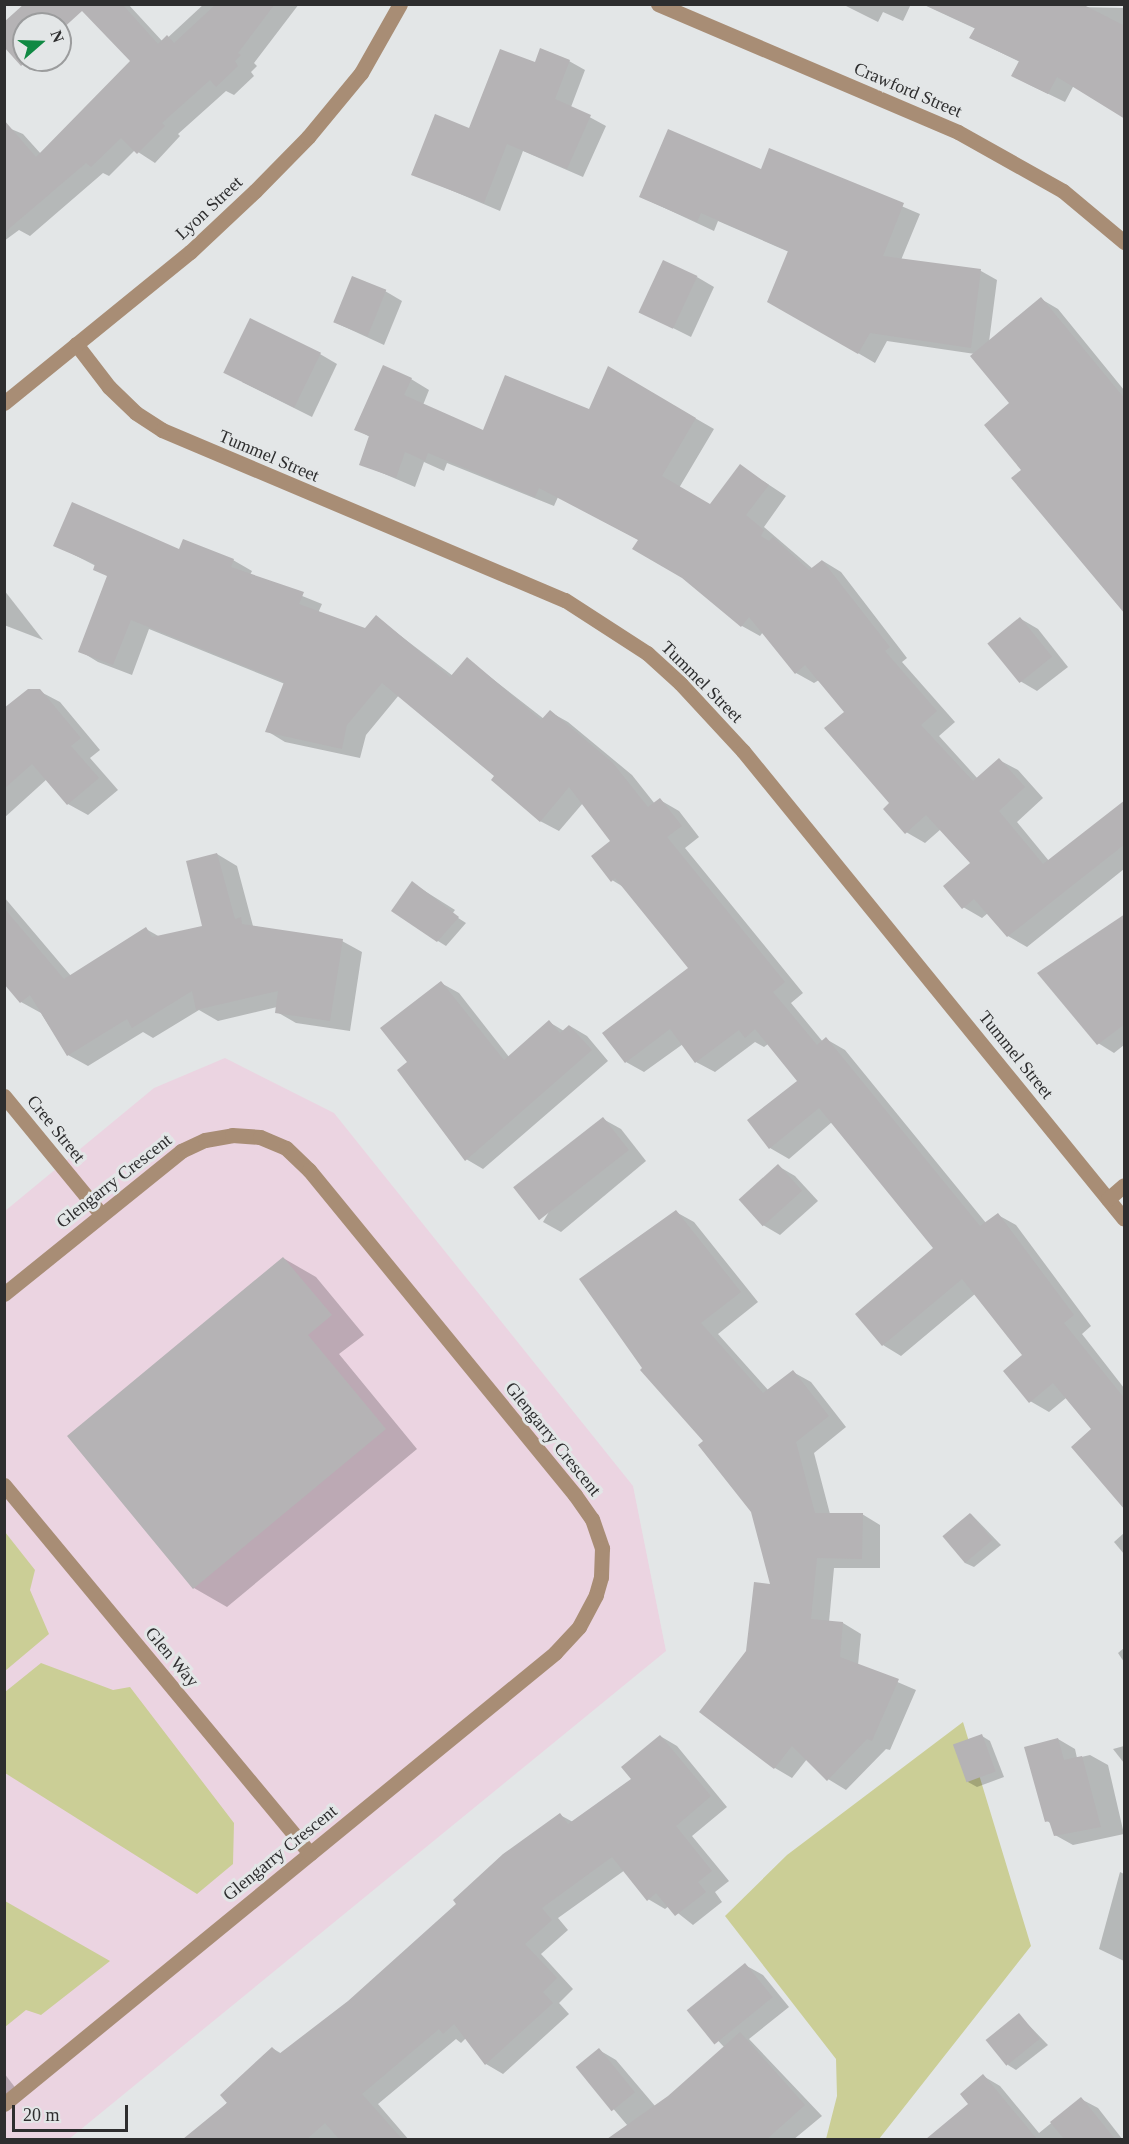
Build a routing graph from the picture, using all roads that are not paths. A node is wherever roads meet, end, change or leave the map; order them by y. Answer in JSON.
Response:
{"nodes":[{"id":1,"x":400,"y":4,"type":"edge"},
{"id":2,"x":658,"y":4,"type":"edge"},
{"id":3,"x":1125,"y":242,"type":"edge"},
{"id":4,"x":76,"y":344,"type":"junction"},
{"id":5,"x":4,"y":403,"type":"edge"},
{"id":6,"x":4,"y":1096,"type":"edge"},
{"id":7,"x":1125,"y":1185,"type":"edge"},
{"id":8,"x":1108,"y":1199,"type":"junction"},
{"id":9,"x":101,"y":1214,"type":"junction"},
{"id":10,"x":1125,"y":1219,"type":"edge"},
{"id":11,"x":4,"y":1294,"type":"edge"},
{"id":12,"x":4,"y":1485,"type":"edge"},
{"id":13,"x":310,"y":1853,"type":"junction"},
{"id":14,"x":4,"y":2104,"type":"edge"}],
"edges":[{"from":1,"to":4,"type":"street","name":"Lyon Street"},
{"from":2,"to":3,"type":"street","name":"Crawford Street"},
{"from":4,"to":5,"type":"street","name":"Lyon Street"},
{"from":4,"to":8,"type":"street","name":"Tummel Street"},
{"from":6,"to":9,"type":"street","name":"Cree Street"},
{"from":7,"to":8,"type":"street"},
{"from":8,"to":10,"type":"street","name":"Tummel Street"},
{"from":9,"to":11,"type":"street","name":"Glengarry Crescent"},
{"from":9,"to":13,"type":"street","name":"Glengarry Crescent"},
{"from":12,"to":13,"type":"street","name":"Glen Way"},
{"from":13,"to":14,"type":"street","name":"Glengarry Crescent"}]}
